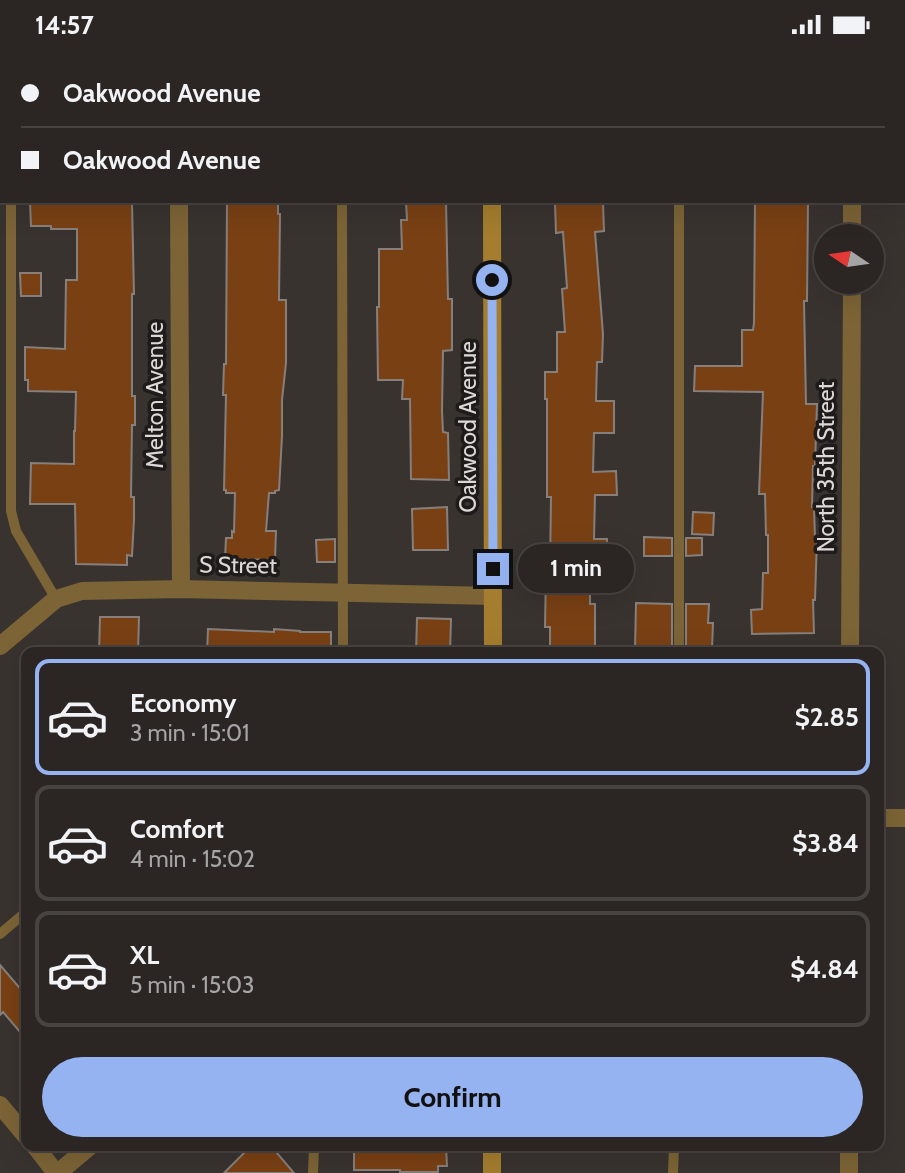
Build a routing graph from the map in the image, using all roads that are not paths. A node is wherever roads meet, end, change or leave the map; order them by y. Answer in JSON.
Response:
{"nodes":[{"id":1,"x":11,"y":203,"type":"edge"},
{"id":2,"x":179,"y":203,"type":"edge"},
{"id":3,"x":342,"y":203,"type":"edge"},
{"id":4,"x":492,"y":203,"type":"edge"},
{"id":5,"x":679,"y":203,"type":"edge"},
{"id":6,"x":852,"y":203,"type":"edge"},
{"id":7,"x":852,"y":224,"type":"edge"},
{"id":8,"x":852,"y":294,"type":"edge"},
{"id":9,"x":181,"y":589,"type":"junction"},
{"id":10,"x":342,"y":592,"type":"junction"},
{"id":11,"x":493,"y":596,"type":"junction"},
{"id":12,"x":57,"y":599,"type":"junction"},
{"id":13,"x":0,"y":646,"type":"edge"},
{"id":14,"x":343,"y":647,"type":"edge"},
{"id":15,"x":493,"y":647,"type":"edge"},
{"id":16,"x":678,"y":647,"type":"edge"},
{"id":17,"x":850,"y":647,"type":"edge"},
{"id":18,"x":884,"y":818,"type":"edge"},
{"id":19,"x":905,"y":818,"type":"edge"},
{"id":20,"x":21,"y":916,"type":"edge"},
{"id":21,"x":0,"y":934,"type":"edge"},
{"id":22,"x":0,"y":1105,"type":"edge"},
{"id":23,"x":21,"y":1130,"type":"edge"},
{"id":24,"x":38,"y":1151,"type":"edge"},
{"id":25,"x":84,"y":1151,"type":"edge"},
{"id":26,"x":314,"y":1151,"type":"edge"},
{"id":27,"x":492,"y":1151,"type":"edge"},
{"id":28,"x":674,"y":1151,"type":"edge"},
{"id":29,"x":849,"y":1151,"type":"edge"},
{"id":30,"x":57,"y":1173,"type":"edge"},
{"id":31,"x":313,"y":1173,"type":"edge"},
{"id":32,"x":492,"y":1173,"type":"edge"},
{"id":33,"x":674,"y":1173,"type":"edge"},
{"id":34,"x":849,"y":1173,"type":"edge"}],
"edges":[{"from":1,"to":12,"type":"lane"},
{"from":2,"to":9,"type":"street","name":"Melton Avenue"},
{"from":3,"to":10,"type":"lane"},
{"from":4,"to":11,"type":"street","name":"Oakwood Avenue"},
{"from":5,"to":16,"type":"lane"},
{"from":6,"to":7,"type":"street"},
{"from":8,"to":17,"type":"street","name":"North 35th Street"},
{"from":9,"to":10,"type":"street","name":"S Street"},
{"from":9,"to":12,"type":"street","name":"S Street"},
{"from":10,"to":11,"type":"street","name":"S Street"},
{"from":10,"to":14,"type":"lane"},
{"from":11,"to":15,"type":"street","name":"Oakwood Avenue"},
{"from":12,"to":13,"type":"street","name":"S Street"},
{"from":18,"to":19,"type":"street"},
{"from":20,"to":21,"type":"lane"},
{"from":22,"to":23,"type":"street"},
{"from":24,"to":30,"type":"street"},
{"from":25,"to":30,"type":"street"},
{"from":26,"to":31,"type":"lane"},
{"from":27,"to":32,"type":"street"},
{"from":28,"to":33,"type":"lane"},
{"from":29,"to":34,"type":"street"}]}
